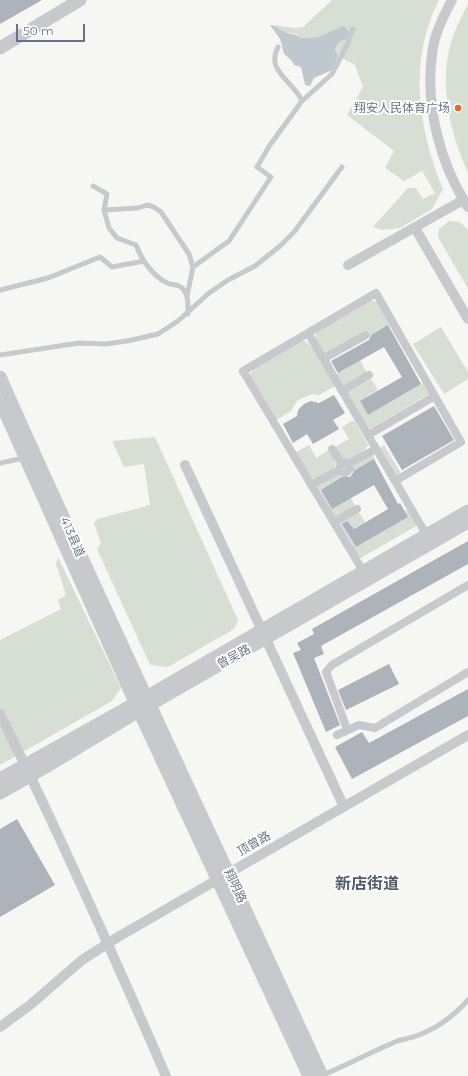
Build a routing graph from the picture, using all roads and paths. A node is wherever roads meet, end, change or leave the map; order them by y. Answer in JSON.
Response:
{"nodes":[{"id":1,"x":80,"y":0,"type":"edge"},
{"id":2,"x":452,"y":0,"type":"edge"},
{"id":3,"x":353,"y":28,"type":"dead end"},
{"id":4,"x":278,"y":47,"type":"dead end"},
{"id":5,"x":0,"y":48,"type":"edge"},
{"id":6,"x":302,"y":101,"type":"junction"},
{"id":7,"x":342,"y":167,"type":"dead end"},
{"id":8,"x":94,"y":186,"type":"dead end"},
{"id":9,"x":466,"y":204,"type":"edge"},
{"id":10,"x":104,"y":210,"type":"junction"},
{"id":11,"x":415,"y":228,"type":"junction"},
{"id":12,"x":144,"y":261,"type":"junction"},
{"id":13,"x":348,"y":266,"type":"dead end"},
{"id":14,"x":193,"y":267,"type":"junction"},
{"id":15,"x":0,"y":290,"type":"edge"},
{"id":16,"x":187,"y":296,"type":"junction"},
{"id":17,"x":188,"y":314,"type":"junction"},
{"id":18,"x":468,"y":319,"type":"edge"},
{"id":19,"x":308,"y":333,"type":"junction"},
{"id":20,"x":366,"y":335,"type":"dead end"},
{"id":21,"x":0,"y":355,"type":"edge"},
{"id":22,"x":323,"y":359,"type":"junction"},
{"id":23,"x":369,"y":375,"type":"dead end"},
{"id":24,"x":0,"y":377,"type":"edge"},
{"id":25,"x":342,"y":391,"type":"junction"},
{"id":26,"x":435,"y":396,"type":"junction"},
{"id":27,"x":0,"y":401,"type":"edge"},
{"id":28,"x":368,"y":435,"type":"junction"},
{"id":29,"x":332,"y":449,"type":"dead end"},
{"id":30,"x":376,"y":449,"type":"junction"},
{"id":31,"x":25,"y":458,"type":"junction"},
{"id":32,"x":0,"y":463,"type":"edge"},
{"id":33,"x":184,"y":465,"type":"dead end"},
{"id":34,"x":343,"y":466,"type":"junction"},
{"id":35,"x":395,"y":481,"type":"junction"},
{"id":36,"x":311,"y":485,"type":"junction"},
{"id":37,"x":357,"y":509,"type":"dead end"},
{"id":38,"x":468,"y":511,"type":"edge"},
{"id":39,"x":334,"y":522,"type":"junction"},
{"id":40,"x":468,"y":522,"type":"edge"},
{"id":41,"x":426,"y":534,"type":"junction"},
{"id":42,"x":364,"y":570,"type":"junction"},
{"id":43,"x":468,"y":585,"type":"edge"},
{"id":44,"x":263,"y":634,"type":"junction"},
{"id":45,"x":468,"y":672,"type":"edge"},
{"id":46,"x":142,"y":704,"type":"junction"},
{"id":47,"x":0,"y":714,"type":"edge"},
{"id":48,"x":347,"y":729,"type":"junction"},
{"id":49,"x":337,"y":735,"type":"dead end"},
{"id":50,"x":468,"y":735,"type":"edge"},
{"id":51,"x":28,"y":770,"type":"junction"},
{"id":52,"x":0,"y":779,"type":"edge"},
{"id":53,"x":0,"y":793,"type":"edge"},
{"id":54,"x":344,"y":807,"type":"junction"},
{"id":55,"x":224,"y":876,"type":"junction"},
{"id":56,"x":109,"y":943,"type":"junction"},
{"id":57,"x":468,"y":1000,"type":"edge"},
{"id":58,"x":0,"y":1027,"type":"edge"},
{"id":59,"x":166,"y":1076,"type":"edge"},
{"id":60,"x":318,"y":1076,"type":"edge"}],
"edges":[{"from":1,"to":5,"type":"street"},
{"from":2,"to":9,"type":"street"},
{"from":3,"to":6,"type":"lane"},
{"from":4,"to":6,"type":"lane"},
{"from":6,"to":14,"type":"lane"},
{"from":7,"to":17,"type":"lane"},
{"from":8,"to":10,"type":"lane"},
{"from":9,"to":11,"type":"street"},
{"from":10,"to":12,"type":"lane"},
{"from":10,"to":14,"type":"lane"},
{"from":11,"to":13,"type":"street"},
{"from":11,"to":18,"type":"street"},
{"from":12,"to":15,"type":"lane"},
{"from":12,"to":16,"type":"lane"},
{"from":14,"to":16,"type":"lane"},
{"from":16,"to":17,"type":"lane"},
{"from":17,"to":21,"type":"lane"},
{"from":19,"to":22,"type":"street"},
{"from":19,"to":26,"type":"street"},
{"from":19,"to":36,"type":"street"},
{"from":20,"to":22,"type":"street"},
{"from":22,"to":25,"type":"street"},
{"from":23,"to":25,"type":"street"},
{"from":24,"to":46,"type":"street","name":"413县道"},
{"from":25,"to":28,"type":"street"},
{"from":26,"to":28,"type":"street"},
{"from":26,"to":35,"type":"street"},
{"from":27,"to":31,"type":"street","name":"413县道"},
{"from":28,"to":30,"type":"street"},
{"from":29,"to":34,"type":"street"},
{"from":30,"to":34,"type":"street"},
{"from":30,"to":35,"type":"street"},
{"from":31,"to":32,"type":"lane"},
{"from":31,"to":46,"type":"street","name":"413县道"},
{"from":33,"to":44,"type":"street"},
{"from":34,"to":36,"type":"street"},
{"from":35,"to":41,"type":"street"},
{"from":36,"to":39,"type":"street"},
{"from":37,"to":39,"type":"street"},
{"from":38,"to":41,"type":"street","name":"曾吴路"},
{"from":39,"to":42,"type":"street"},
{"from":40,"to":44,"type":"street","name":"曾吴路"},
{"from":41,"to":42,"type":"street","name":"曾吴路"},
{"from":42,"to":44,"type":"street","name":"曾吴路"},
{"from":43,"to":48,"type":"street"},
{"from":44,"to":46,"type":"street","name":"曾吴路"},
{"from":44,"to":54,"type":"street"},
{"from":45,"to":48,"type":"street"},
{"from":46,"to":51,"type":"street","name":"曾吴路"},
{"from":46,"to":55,"type":"street","name":"翔明路"},
{"from":47,"to":51,"type":"street"},
{"from":48,"to":49,"type":"street"},
{"from":50,"to":54,"type":"street","name":"顶曾路"},
{"from":51,"to":52,"type":"street","name":"曾吴路"},
{"from":51,"to":53,"type":"street","name":"曾吴路"},
{"from":51,"to":56,"type":"street"},
{"from":54,"to":55,"type":"street","name":"顶曾路"},
{"from":55,"to":56,"type":"street","name":"顶曾路"},
{"from":55,"to":60,"type":"street","name":"翔明路"},
{"from":56,"to":58,"type":"street","name":"顶曾路"},
{"from":56,"to":59,"type":"street"},
{"from":57,"to":60,"type":"lane"}]}
